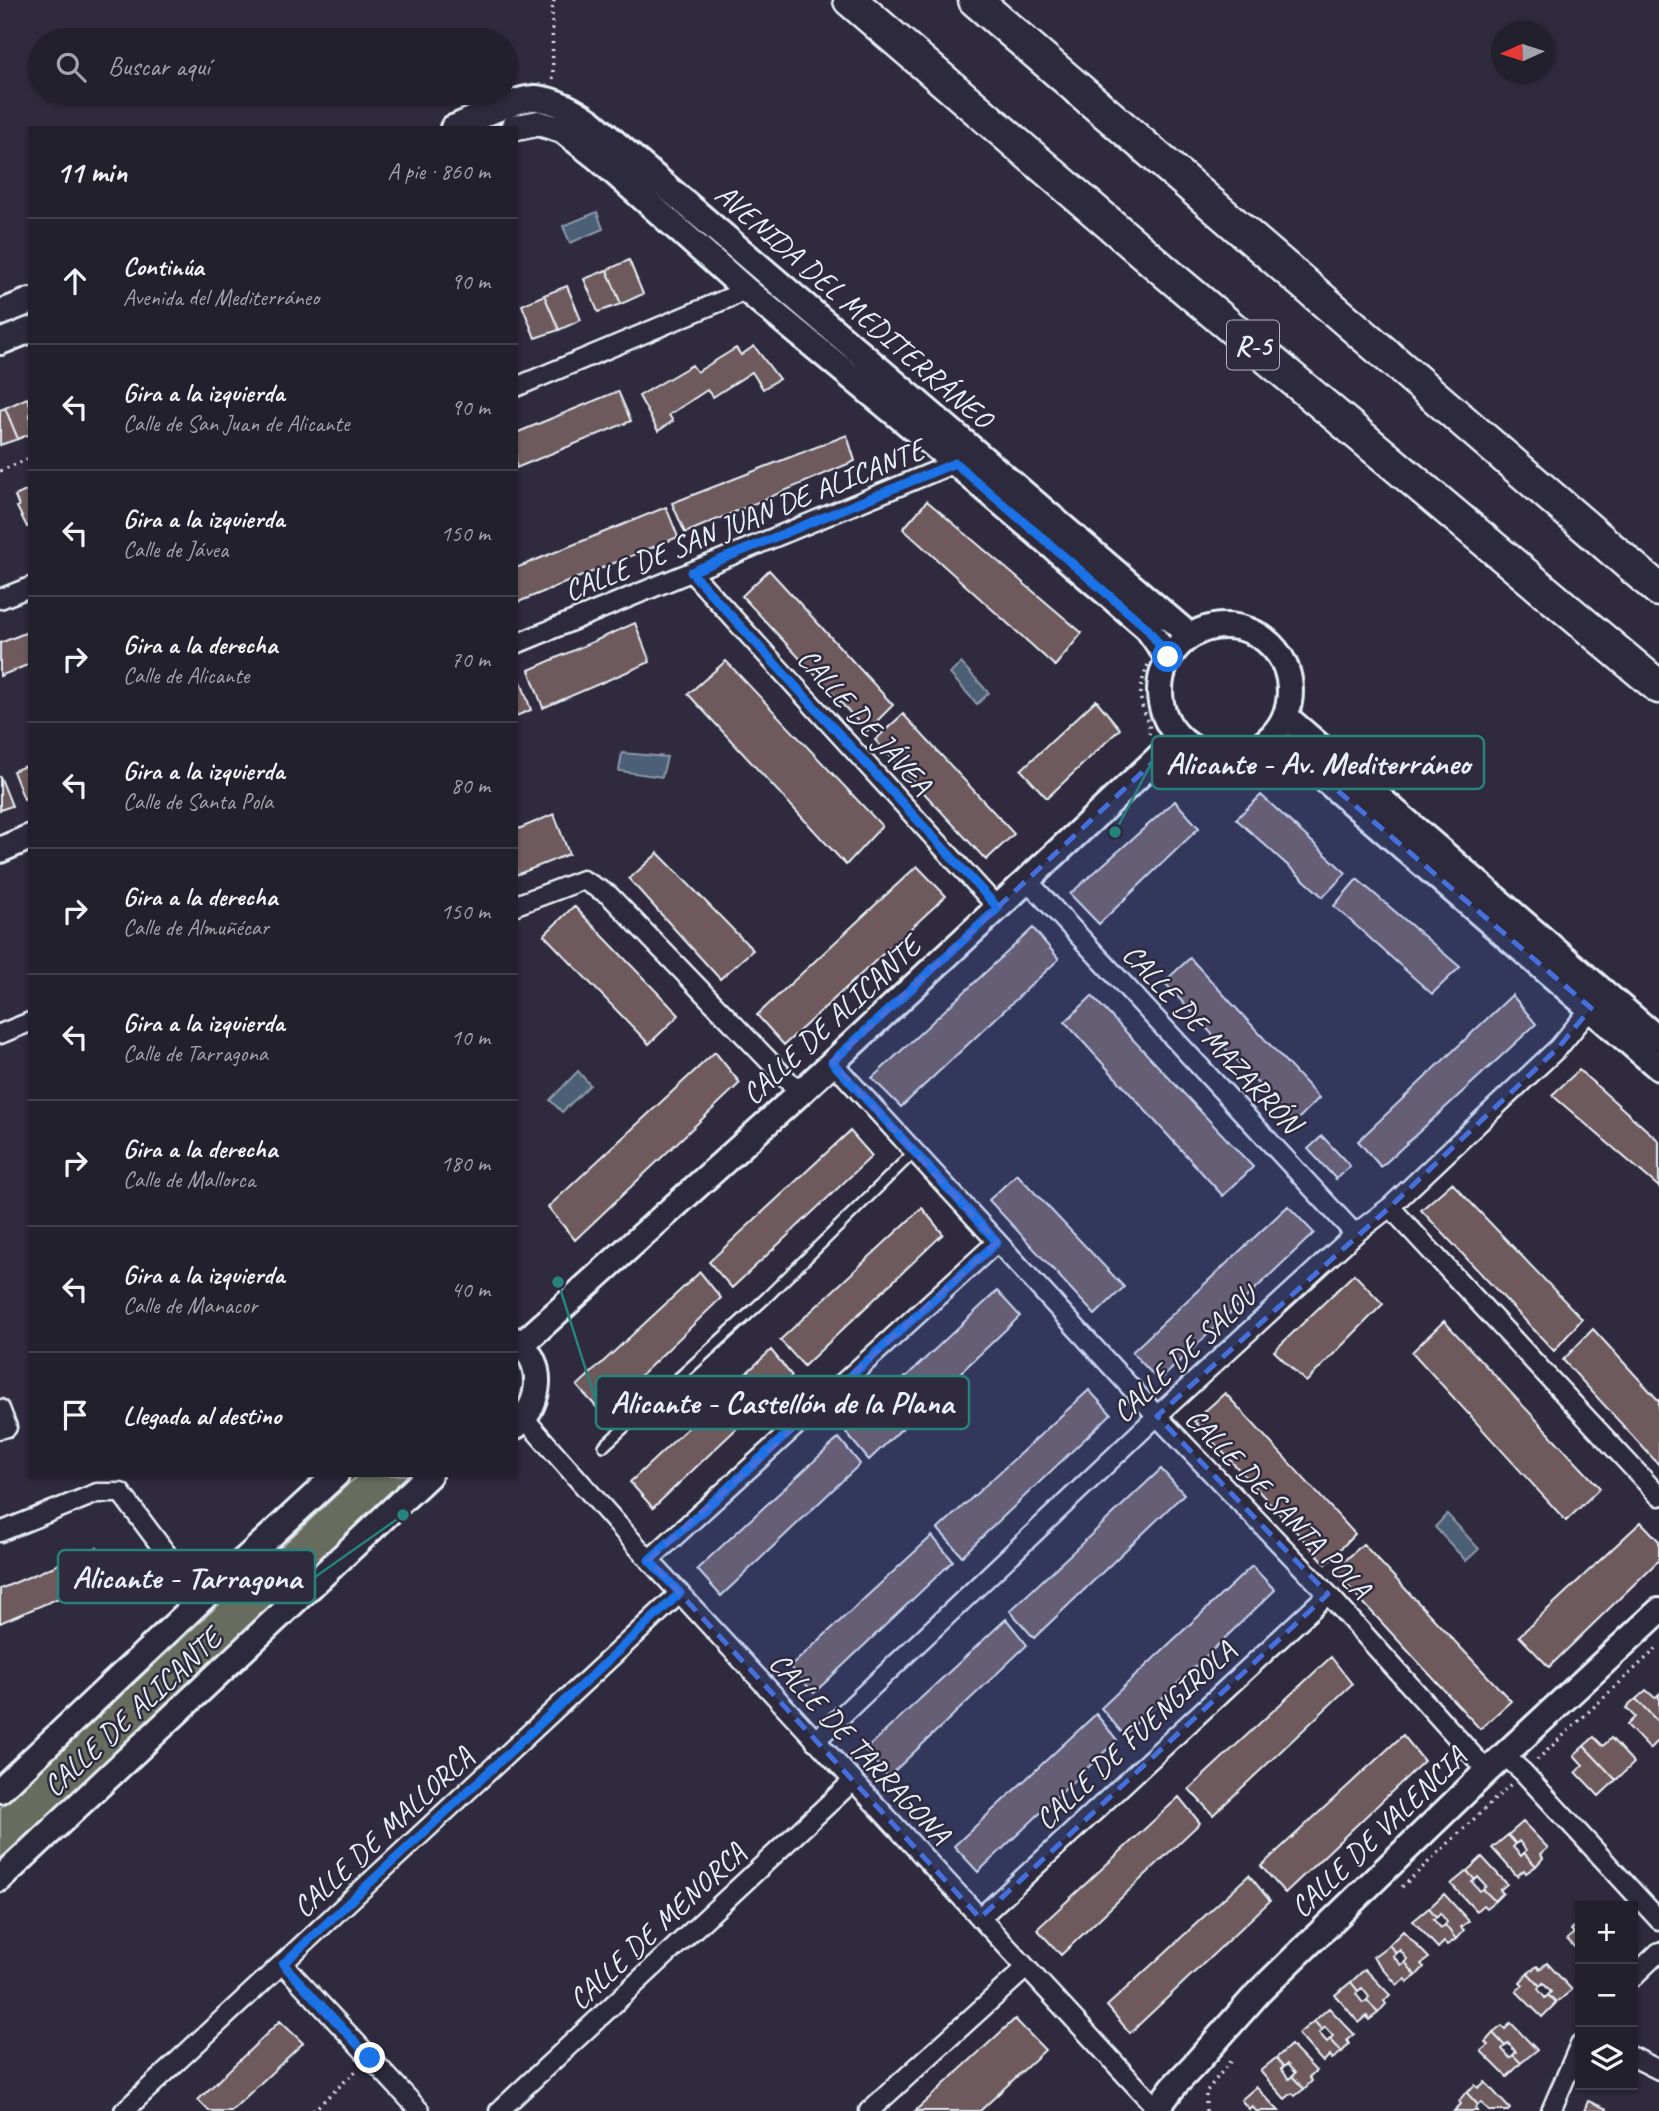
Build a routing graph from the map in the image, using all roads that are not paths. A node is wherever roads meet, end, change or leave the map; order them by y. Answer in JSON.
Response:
{"nodes":[{"id":1,"x":850,"y":0,"type":"edge"},
{"id":2,"x":975,"y":0,"type":"edge"},
{"id":3,"x":518,"y":101,"type":"edge"},
{"id":4,"x":508,"y":105,"type":"edge"},
{"id":5,"x":458,"y":126,"type":"edge"},
{"id":6,"x":518,"y":127,"type":"edge"},
{"id":7,"x":745,"y":289,"type":"junction"},
{"id":8,"x":28,"y":302,"type":"edge"},
{"id":9,"x":0,"y":313,"type":"edge"},
{"id":10,"x":28,"y":331,"type":"edge"},
{"id":11,"x":0,"y":342,"type":"edge"},
{"id":12,"x":518,"y":386,"type":"edge"},
{"id":13,"x":955,"y":463,"type":"junction"},
{"id":14,"x":691,"y":572,"type":"junction"},
{"id":15,"x":28,"y":588,"type":"edge"},
{"id":16,"x":1659,"y":590,"type":"edge"},
{"id":17,"x":0,"y":599,"type":"edge"},
{"id":18,"x":1190,"y":636,"type":"junction"},
{"id":19,"x":518,"y":643,"type":"edge"},
{"id":20,"x":1159,"y":659,"type":"junction"},
{"id":21,"x":1659,"y":687,"type":"edge"},
{"id":22,"x":1285,"y":716,"type":"junction"},
{"id":23,"x":1171,"y":746,"type":"junction"},
{"id":24,"x":1268,"y":751,"type":"junction"},
{"id":25,"x":28,"y":838,"type":"edge"},
{"id":26,"x":0,"y":850,"type":"edge"},
{"id":27,"x":1028,"y":881,"type":"junction"},
{"id":28,"x":518,"y":904,"type":"edge"},
{"id":29,"x":998,"y":908,"type":"junction"},
{"id":30,"x":1591,"y":1009,"type":"junction"},
{"id":31,"x":28,"y":1023,"type":"edge"},
{"id":32,"x":0,"y":1034,"type":"edge"},
{"id":33,"x":1659,"y":1040,"type":"edge"},
{"id":34,"x":832,"y":1062,"type":"junction"},
{"id":35,"x":1659,"y":1068,"type":"edge"},
{"id":36,"x":800,"y":1093,"type":"junction"},
{"id":37,"x":914,"y":1152,"type":"junction"},
{"id":38,"x":1390,"y":1207,"type":"junction"},
{"id":39,"x":1354,"y":1234,"type":"junction"},
{"id":40,"x":997,"y":1242,"type":"junction"},
{"id":41,"x":519,"y":1342,"type":"edge"},
{"id":42,"x":0,"y":1409,"type":"edge"},
{"id":43,"x":1157,"y":1416,"type":"junction"},
{"id":44,"x":520,"y":1422,"type":"edge"},
{"id":45,"x":0,"y":1429,"type":"edge"},
{"id":46,"x":604,"y":1446,"type":"dead end"},
{"id":47,"x":334,"y":1477,"type":"edge"},
{"id":48,"x":427,"y":1477,"type":"edge"},
{"id":49,"x":1659,"y":1496,"type":"edge"},
{"id":50,"x":0,"y":1532,"type":"edge"},
{"id":51,"x":649,"y":1560,"type":"junction"},
{"id":52,"x":680,"y":1593,"type":"junction"},
{"id":53,"x":1328,"y":1594,"type":"junction"},
{"id":54,"x":201,"y":1600,"type":"junction"},
{"id":55,"x":1659,"y":1611,"type":"edge"},
{"id":56,"x":815,"y":1741,"type":"junction"},
{"id":57,"x":1496,"y":1764,"type":"junction"},
{"id":58,"x":853,"y":1781,"type":"junction"},
{"id":59,"x":0,"y":1790,"type":"edge"},
{"id":60,"x":0,"y":1879,"type":"edge"},
{"id":61,"x":980,"y":1917,"type":"junction"},
{"id":62,"x":1659,"y":1920,"type":"edge"},
{"id":63,"x":1659,"y":1952,"type":"edge"},
{"id":64,"x":283,"y":1964,"type":"junction"},
{"id":65,"x":1026,"y":1968,"type":"junction"},
{"id":66,"x":1638,"y":1972,"type":"edge"},
{"id":67,"x":1575,"y":2056,"type":"edge"},
{"id":68,"x":1638,"y":2060,"type":"edge"},
{"id":69,"x":1659,"y":2070,"type":"edge"},
{"id":70,"x":1157,"y":2110,"type":"edge"},
{"id":71,"x":124,"y":2111,"type":"edge"},
{"id":72,"x":420,"y":2111,"type":"edge"},
{"id":73,"x":499,"y":2111,"type":"edge"},
{"id":74,"x":869,"y":2111,"type":"edge"},
{"id":75,"x":1551,"y":2111,"type":"edge"}],
"edges":[{"from":1,"to":21,"type":"highway","number":"R-5"},
{"from":2,"to":16,"type":"highway","number":"R-5"},
{"from":3,"to":18,"type":"street","name":"AVENIDA DEL MEDITERRÁNEO"},
{"from":4,"to":5,"type":"street","name":"AVENIDA DEL MEDITERRÁNEO"},
{"from":6,"to":7,"type":"street","name":"AVENIDA DEL MEDITERRÁNEO"},
{"from":7,"to":12,"type":"street"},
{"from":7,"to":13,"type":"street","name":"AVENIDA DEL MEDITERRÁNEO"},
{"from":8,"to":9,"type":"street"},
{"from":10,"to":11,"type":"street"},
{"from":13,"to":14,"type":"street","name":"CALLE DE SAN JUAN DE ALICANTE"},
{"from":13,"to":20,"type":"street","name":"AVENIDA DEL MEDITERRÁNEO"},
{"from":14,"to":19,"type":"street","name":"CALLE DE SAN JUAN DE ALICANTE"},
{"from":14,"to":29,"type":"street","name":"CALLE DE JÁVEA"},
{"from":15,"to":17,"type":"street"},
{"from":18,"to":20,"type":"street"},
{"from":18,"to":22,"type":"street"},
{"from":20,"to":23,"type":"street"},
{"from":22,"to":24,"type":"street"},
{"from":22,"to":33,"type":"street"},
{"from":23,"to":24,"type":"street"},
{"from":23,"to":27,"type":"street","name":"CALLE DE ALICANTE"},
{"from":24,"to":30,"type":"street"},
{"from":25,"to":26,"type":"street"},
{"from":27,"to":29,"type":"street","name":"CALLE DE ALICANTE"},
{"from":27,"to":39,"type":"street","name":"CALLE DE MAZARRÓN"},
{"from":28,"to":36,"type":"street"},
{"from":29,"to":34,"type":"street","name":"CALLE DE ALICANTE"},
{"from":30,"to":35,"type":"street"},
{"from":30,"to":38,"type":"street","name":"CALLE DE SALOU"},
{"from":31,"to":32,"type":"street"},
{"from":34,"to":36,"type":"street","name":"CALLE DE ALICANTE"},
{"from":34,"to":37,"type":"street","name":"CALLE DE SANTA POLA"},
{"from":36,"to":41,"type":"street","name":"CALLE DE ALICANTE"},
{"from":37,"to":40,"type":"street","name":"CALLE DE SANTA POLA"},
{"from":37,"to":46,"type":"lane"},
{"from":38,"to":39,"type":"street","name":"CALLE DE SALOU"},
{"from":38,"to":49,"type":"street"},
{"from":39,"to":43,"type":"street","name":"CALLE DE SALOU"},
{"from":40,"to":43,"type":"street","name":"CALLE DE SANTA POLA"},
{"from":40,"to":51,"type":"street"},
{"from":41,"to":44,"type":"street"},
{"from":42,"to":45,"type":"street"},
{"from":43,"to":53,"type":"street","name":"CALLE DE SANTA POLA"},
{"from":43,"to":56,"type":"street","name":"CALLE DE SALOU"},
{"from":44,"to":51,"type":"street","name":"CALLE DE TARRAGONA"},
{"from":47,"to":54,"type":"street","name":"CALLE DE ALICANTE"},
{"from":48,"to":60,"type":"street","name":"CALLE DE ALICANTE"},
{"from":50,"to":54,"type":"street"},
{"from":51,"to":52,"type":"street","name":"CALLE DE TARRAGONA"},
{"from":52,"to":56,"type":"street","name":"CALLE DE TARRAGONA"},
{"from":52,"to":64,"type":"street","name":"CALLE DE MALLORCA"},
{"from":53,"to":57,"type":"street","name":"CALLE DE SANTA POLA"},
{"from":53,"to":61,"type":"street","name":"CALLE DE FUENGIROLA"},
{"from":54,"to":59,"type":"street","name":"CALLE DE ALICANTE"},
{"from":55,"to":57,"type":"street","name":"CALLE DE VALENCIA"},
{"from":56,"to":58,"type":"street","name":"CALLE DE TARRAGONA"},
{"from":57,"to":62,"type":"street","name":"CALLE DE SANTA POLA"},
{"from":57,"to":70,"type":"street","name":"CALLE DE VALENCIA"},
{"from":58,"to":61,"type":"street","name":"CALLE DE TARRAGONA"},
{"from":58,"to":73,"type":"street","name":"CALLE DE MENORCA"},
{"from":61,"to":65,"type":"street","name":"CALLE DE TARRAGONA"},
{"from":63,"to":66,"type":"street"},
{"from":64,"to":71,"type":"street","name":"CALLE DE MALLORCA"},
{"from":64,"to":72,"type":"street"},
{"from":65,"to":70,"type":"street","name":"CALLE DE TARRAGONA"},
{"from":65,"to":74,"type":"street"},
{"from":67,"to":75,"type":"street"},
{"from":68,"to":69,"type":"street"}]}
